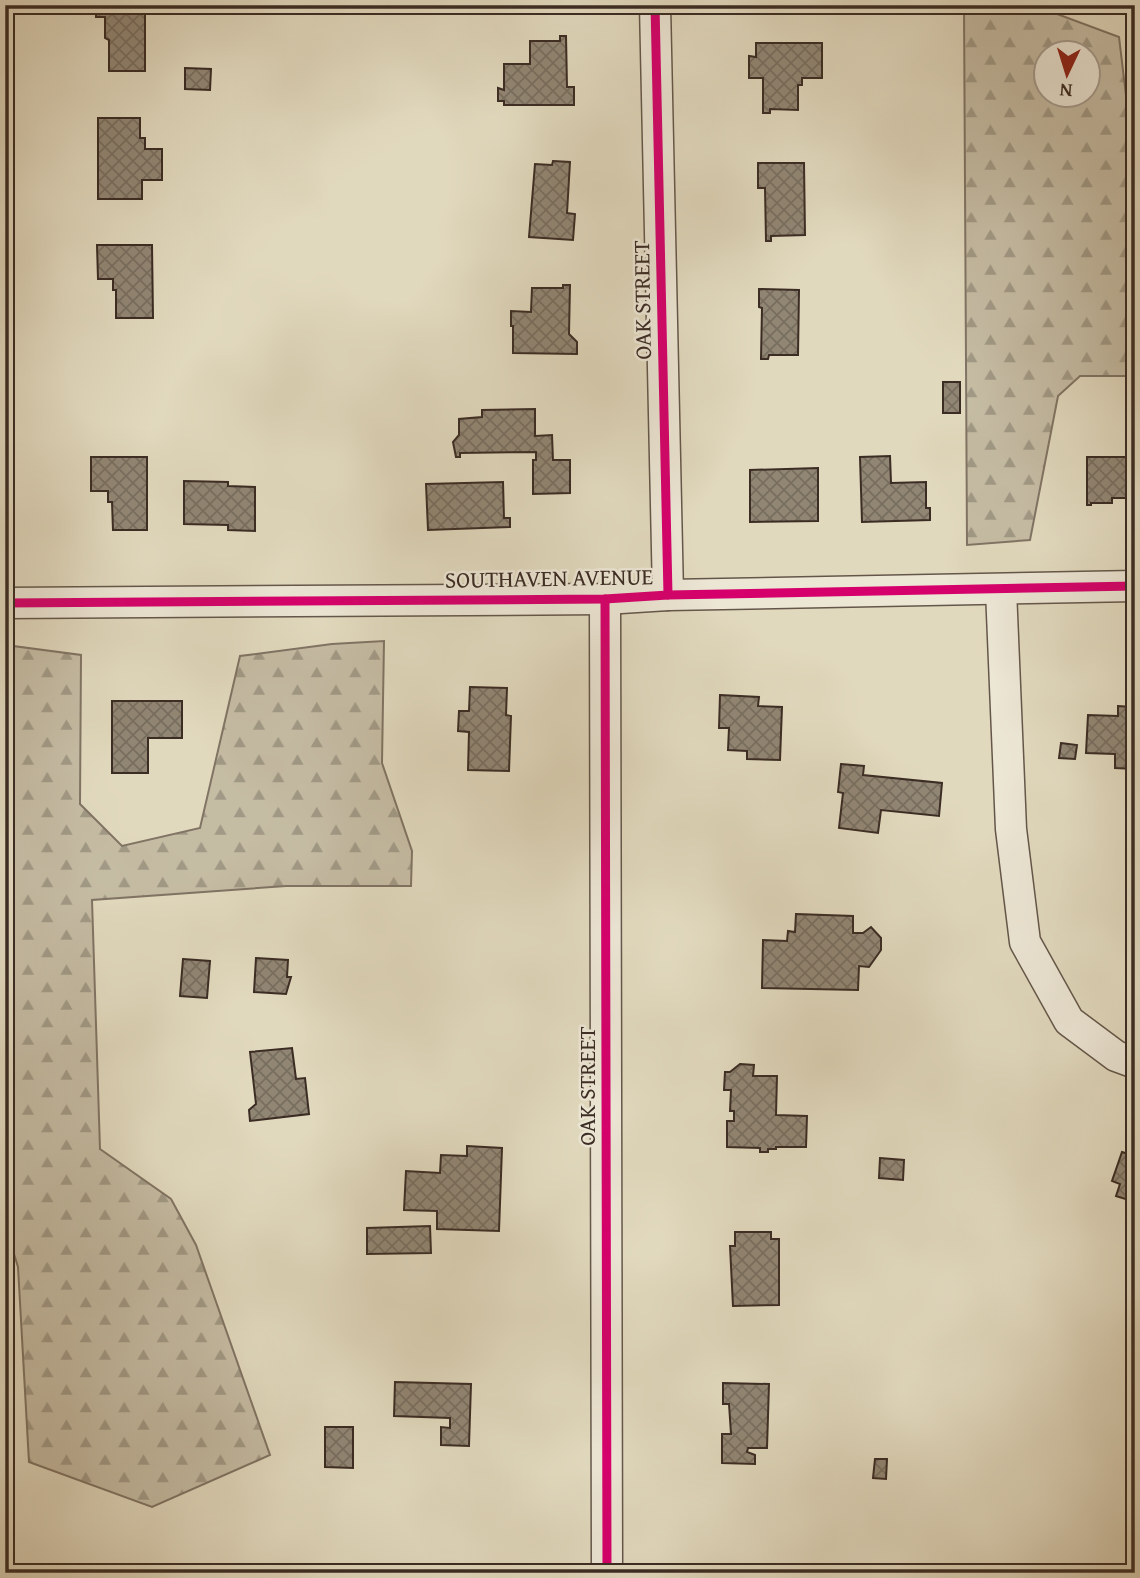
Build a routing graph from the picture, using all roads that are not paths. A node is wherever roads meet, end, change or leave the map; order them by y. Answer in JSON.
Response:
{"nodes":[{"id":1,"x":655,"y":5,"type":"edge"},
{"id":2,"x":1135,"y":586,"type":"edge"},
{"id":3,"x":1000,"y":590,"type":"junction"},
{"id":4,"x":668,"y":595,"type":"junction"},
{"id":5,"x":605,"y":599,"type":"junction"},
{"id":6,"x":5,"y":603,"type":"edge"},
{"id":7,"x":1135,"y":1063,"type":"edge"},
{"id":8,"x":607,"y":1573,"type":"edge"}],
"edges":[{"from":1,"to":4,"type":"street","name":"OAK STREET"},
{"from":2,"to":3,"type":"street","name":"SOUTHAVEN AVENUE"},
{"from":3,"to":4,"type":"street","name":"SOUTHAVEN AVENUE"},
{"from":3,"to":7,"type":"street"},
{"from":4,"to":5,"type":"street","name":"SOUTHAVEN AVENUE"},
{"from":5,"to":6,"type":"street","name":"SOUTHAVEN AVENUE"},
{"from":5,"to":8,"type":"street","name":"OAK STREET"}]}
